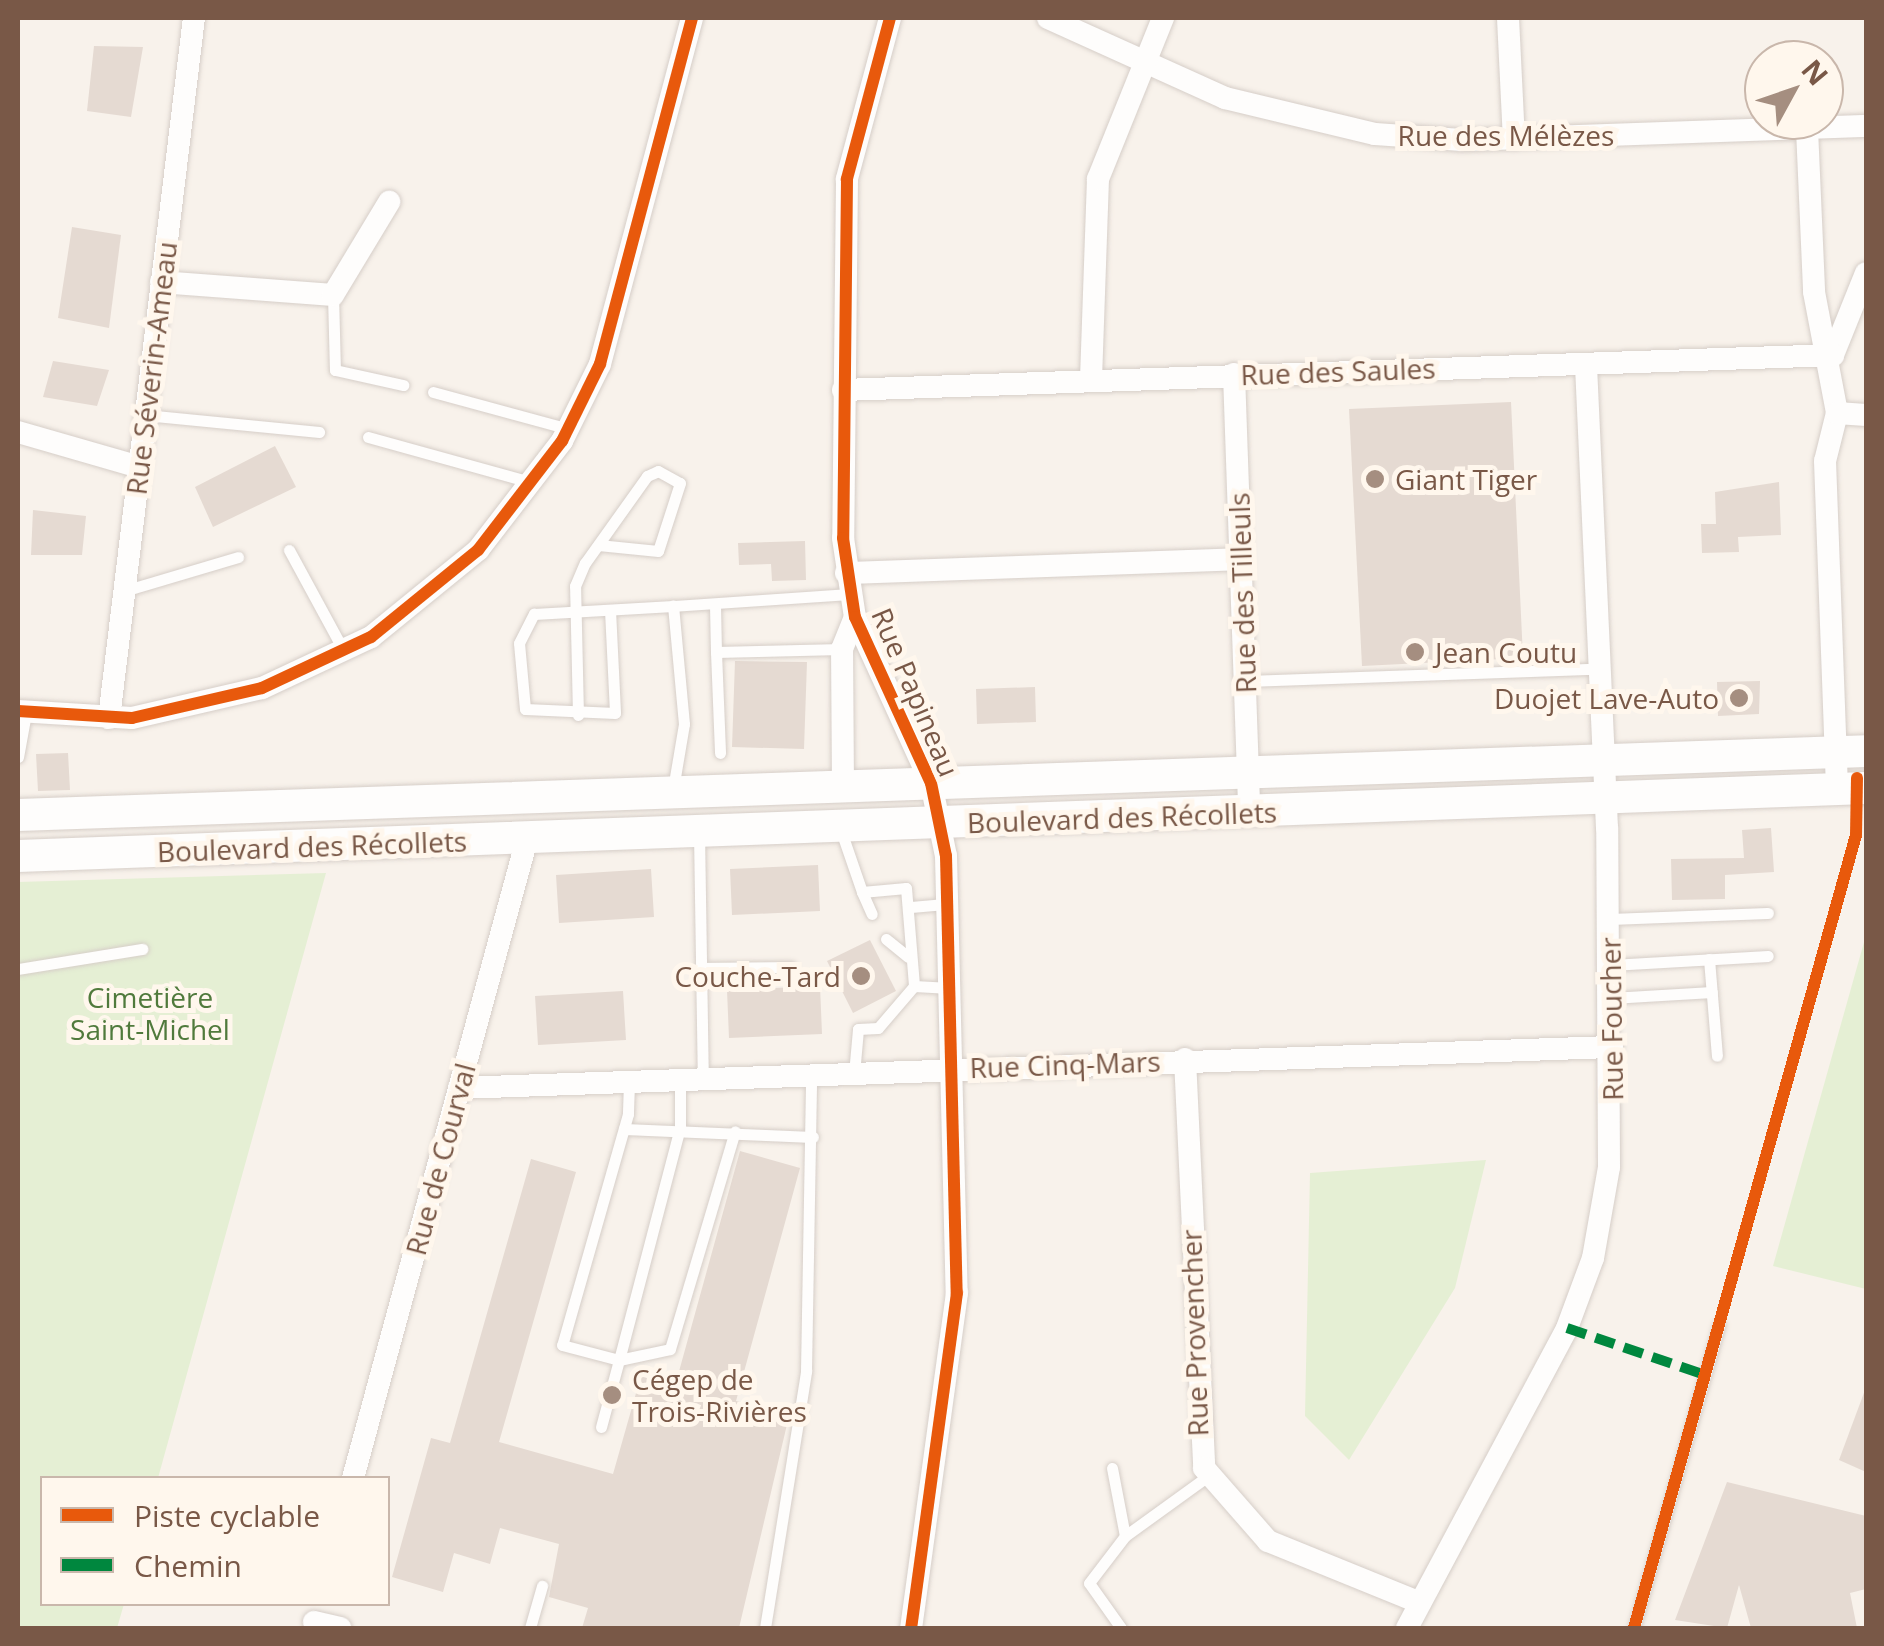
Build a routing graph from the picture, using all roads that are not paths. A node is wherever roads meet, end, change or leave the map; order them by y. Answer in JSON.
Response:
{"nodes":[{"id":1,"x":194,"y":18,"type":"edge"},
{"id":2,"x":692,"y":18,"type":"edge"},
{"id":3,"x":890,"y":18,"type":"edge"},
{"id":4,"x":1048,"y":18,"type":"edge"},
{"id":5,"x":1163,"y":18,"type":"edge"},
{"id":6,"x":1508,"y":18,"type":"edge"},
{"id":7,"x":1141,"y":62,"type":"junction"},
{"id":8,"x":1744,"y":131,"type":"edge"},
{"id":9,"x":1514,"y":139,"type":"junction"},
{"id":10,"x":1807,"y":140,"type":"edge"},
{"id":11,"x":389,"y":202,"type":"dead end"},
{"id":12,"x":1866,"y":273,"type":"edge"},
{"id":13,"x":161,"y":282,"type":"junction"},
{"id":14,"x":333,"y":296,"type":"junction"},
{"id":15,"x":1833,"y":355,"type":"junction"},
{"id":16,"x":1586,"y":364,"type":"junction"},
{"id":17,"x":1234,"y":374,"type":"junction"},
{"id":18,"x":1091,"y":379,"type":"junction"},
{"id":19,"x":403,"y":385,"type":"dead end"},
{"id":20,"x":843,"y":390,"type":"junction"},
{"id":21,"x":433,"y":392,"type":"dead end"},
{"id":22,"x":1837,"y":413,"type":"junction"},
{"id":23,"x":145,"y":415,"type":"junction"},
{"id":24,"x":1866,"y":415,"type":"edge"},
{"id":25,"x":569,"y":429,"type":"junction"},
{"id":26,"x":18,"y":432,"type":"edge"},
{"id":27,"x":319,"y":432,"type":"dead end"},
{"id":28,"x":368,"y":437,"type":"dead end"},
{"id":29,"x":138,"y":467,"type":"junction"},
{"id":30,"x":534,"y":483,"type":"junction"},
{"id":31,"x":598,"y":545,"type":"junction"},
{"id":32,"x":289,"y":550,"type":"dead end"},
{"id":33,"x":238,"y":557,"type":"dead end"},
{"id":34,"x":1241,"y":559,"type":"junction"},
{"id":35,"x":124,"y":591,"type":"junction"},
{"id":36,"x":850,"y":595,"type":"junction"},
{"id":37,"x":715,"y":605,"type":"junction"},
{"id":38,"x":673,"y":606,"type":"junction"},
{"id":39,"x":610,"y":610,"type":"junction"},
{"id":40,"x":574,"y":612,"type":"junction"},
{"id":41,"x":842,"y":649,"type":"junction"},
{"id":42,"x":346,"y":652,"type":"junction"},
{"id":43,"x":716,"y":652,"type":"junction"},
{"id":44,"x":1596,"y":669,"type":"junction"},
{"id":45,"x":1245,"y":681,"type":"junction"},
{"id":46,"x":22,"y":712,"type":"edge"},
{"id":47,"x":578,"y":715,"type":"junction"},
{"id":48,"x":109,"y":718,"type":"junction"},
{"id":49,"x":1851,"y":751,"type":"edge"},
{"id":50,"x":720,"y":753,"type":"dead end"},
{"id":51,"x":18,"y":757,"type":"edge"},
{"id":52,"x":1600,"y":760,"type":"junction"},
{"id":53,"x":1248,"y":772,"type":"junction"},
{"id":54,"x":931,"y":783,"type":"junction"},
{"id":55,"x":844,"y":786,"type":"junction"},
{"id":56,"x":1852,"y":789,"type":"edge"},
{"id":57,"x":672,"y":793,"type":"junction"},
{"id":58,"x":1604,"y":798,"type":"junction"},
{"id":59,"x":1250,"y":812,"type":"junction"},
{"id":60,"x":18,"y":815,"type":"edge"},
{"id":61,"x":942,"y":823,"type":"junction"},
{"id":62,"x":840,"y":828,"type":"junction"},
{"id":63,"x":699,"y":833,"type":"junction"},
{"id":64,"x":527,"y":839,"type":"junction"},
{"id":65,"x":18,"y":856,"type":"edge"},
{"id":66,"x":862,"y":892,"type":"junction"},
{"id":67,"x":948,"y":904,"type":"junction"},
{"id":68,"x":911,"y":908,"type":"junction"},
{"id":69,"x":1768,"y":913,"type":"dead end"},
{"id":70,"x":872,"y":914,"type":"dead end"},
{"id":71,"x":1609,"y":918,"type":"junction"},
{"id":72,"x":886,"y":940,"type":"dead end"},
{"id":73,"x":142,"y":949,"type":"dead end"},
{"id":74,"x":1768,"y":956,"type":"dead end"},
{"id":75,"x":908,"y":957,"type":"junction"},
{"id":76,"x":1709,"y":959,"type":"junction"},
{"id":77,"x":1611,"y":965,"type":"junction"},
{"id":78,"x":790,"y":967,"type":"dead end"},
{"id":79,"x":701,"y":968,"type":"junction"},
{"id":80,"x":18,"y":969,"type":"edge"},
{"id":81,"x":914,"y":986,"type":"junction"},
{"id":82,"x":950,"y":988,"type":"junction"},
{"id":83,"x":1712,"y":992,"type":"junction"},
{"id":84,"x":1611,"y":998,"type":"junction"},
{"id":85,"x":1612,"y":1047,"type":"junction"},
{"id":86,"x":1717,"y":1056,"type":"dead end"},
{"id":87,"x":1186,"y":1060,"type":"junction"},
{"id":88,"x":952,"y":1069,"type":"junction"},
{"id":89,"x":854,"y":1074,"type":"junction"},
{"id":90,"x":812,"y":1076,"type":"junction"},
{"id":91,"x":692,"y":1081,"type":"junction"},
{"id":92,"x":628,"y":1083,"type":"junction"},
{"id":93,"x":459,"y":1088,"type":"junction"},
{"id":94,"x":680,"y":1127,"type":"junction"},
{"id":95,"x":624,"y":1129,"type":"junction"},
{"id":96,"x":735,"y":1131,"type":"junction"},
{"id":97,"x":813,"y":1137,"type":"junction"},
{"id":98,"x":1719,"y":1326,"type":"dead end"},
{"id":99,"x":620,"y":1360,"type":"junction"},
{"id":100,"x":601,"y":1427,"type":"dead end"},
{"id":101,"x":1112,"y":1468,"type":"dead end"},
{"id":102,"x":354,"y":1476,"type":"edge"},
{"id":103,"x":1208,"y":1476,"type":"junction"},
{"id":104,"x":1125,"y":1536,"type":"junction"},
{"id":105,"x":542,"y":1586,"type":"dead end"},
{"id":106,"x":1416,"y":1600,"type":"junction"},
{"id":107,"x":315,"y":1618,"type":"edge"},
{"id":108,"x":340,"y":1628,"type":"edge"},
{"id":109,"x":530,"y":1628,"type":"edge"},
{"id":110,"x":765,"y":1628,"type":"edge"},
{"id":111,"x":911,"y":1628,"type":"edge"},
{"id":112,"x":1121,"y":1628,"type":"edge"},
{"id":113,"x":1407,"y":1628,"type":"edge"},
{"id":114,"x":1634,"y":1628,"type":"edge"}],
"edges":[{"from":1,"to":13,"type":"street","name":"Rue Séverin-Ameau"},
{"from":2,"to":25,"type":"street"},
{"from":3,"to":20,"type":"street","name":"Rue Papineau"},
{"from":4,"to":7,"type":"street","name":"Rue des Mélèzes"},
{"from":5,"to":7,"type":"street"},
{"from":6,"to":9,"type":"street"},
{"from":7,"to":9,"type":"street","name":"Rue des Mélèzes"},
{"from":7,"to":18,"type":"street"},
{"from":8,"to":9,"type":"street","name":"Rue des Mélèzes"},
{"from":10,"to":15,"type":"street"},
{"from":11,"to":14,"type":"street"},
{"from":12,"to":15,"type":"street"},
{"from":13,"to":14,"type":"street"},
{"from":13,"to":23,"type":"street","name":"Rue Séverin-Ameau"},
{"from":14,"to":19,"type":"lane"},
{"from":15,"to":16,"type":"street","name":"Rue des Saules"},
{"from":15,"to":22,"type":"street"},
{"from":16,"to":17,"type":"street","name":"Rue des Saules"},
{"from":16,"to":44,"type":"street","name":"Rue Foucher"},
{"from":17,"to":18,"type":"street","name":"Rue des Saules"},
{"from":17,"to":34,"type":"street","name":"Rue des Tilleuls"},
{"from":18,"to":20,"type":"street","name":"Rue des Saules"},
{"from":20,"to":36,"type":"street","name":"Rue Papineau"},
{"from":21,"to":25,"type":"lane"},
{"from":22,"to":24,"type":"street"},
{"from":22,"to":49,"type":"street"},
{"from":23,"to":27,"type":"lane"},
{"from":23,"to":29,"type":"street","name":"Rue Séverin-Ameau"},
{"from":25,"to":30,"type":"street"},
{"from":26,"to":29,"type":"street"},
{"from":28,"to":30,"type":"lane"},
{"from":29,"to":35,"type":"street","name":"Rue Séverin-Ameau"},
{"from":30,"to":42,"type":"street"},
{"from":31,"to":31,"type":"lane"},
{"from":31,"to":40,"type":"lane"},
{"from":32,"to":42,"type":"lane"},
{"from":33,"to":35,"type":"lane"},
{"from":34,"to":36,"type":"street"},
{"from":34,"to":45,"type":"street","name":"Rue des Tilleuls"},
{"from":35,"to":48,"type":"street","name":"Rue Séverin-Ameau"},
{"from":36,"to":37,"type":"lane"},
{"from":36,"to":41,"type":"street"},
{"from":36,"to":54,"type":"street","name":"Rue Papineau"},
{"from":37,"to":38,"type":"lane"},
{"from":37,"to":43,"type":"lane"},
{"from":38,"to":39,"type":"lane"},
{"from":38,"to":57,"type":"lane"},
{"from":39,"to":40,"type":"lane"},
{"from":39,"to":47,"type":"lane"},
{"from":40,"to":47,"type":"lane"},
{"from":40,"to":47,"type":"lane"},
{"from":41,"to":43,"type":"lane"},
{"from":41,"to":55,"type":"street"},
{"from":42,"to":48,"type":"street"},
{"from":43,"to":50,"type":"lane"},
{"from":44,"to":45,"type":"lane"},
{"from":44,"to":52,"type":"street","name":"Rue Foucher"},
{"from":45,"to":53,"type":"street","name":"Rue des Tilleuls"},
{"from":46,"to":48,"type":"street"},
{"from":46,"to":51,"type":"lane"},
{"from":49,"to":52,"type":"main road","name":"Boulevard des Récollets"},
{"from":49,"to":56,"type":"street"},
{"from":52,"to":53,"type":"main road","name":"Boulevard des Récollets"},
{"from":52,"to":58,"type":"street","name":"Rue Foucher"},
{"from":53,"to":54,"type":"main road","name":"Boulevard des Récollets"},
{"from":53,"to":59,"type":"street","name":"Rue des Tilleuls"},
{"from":54,"to":55,"type":"main road","name":"Boulevard des Récollets"},
{"from":54,"to":61,"type":"street","name":"Rue Papineau"},
{"from":55,"to":57,"type":"main road","name":"Boulevard des Récollets"},
{"from":56,"to":58,"type":"main road","name":"Boulevard des Récollets"},
{"from":57,"to":60,"type":"main road","name":"Boulevard des Récollets"},
{"from":58,"to":59,"type":"main road","name":"Boulevard des Récollets"},
{"from":58,"to":71,"type":"street","name":"Rue Foucher"},
{"from":59,"to":61,"type":"main road","name":"Boulevard des Récollets"},
{"from":61,"to":62,"type":"main road","name":"Boulevard des Récollets"},
{"from":61,"to":67,"type":"street","name":"Rue Papineau"},
{"from":62,"to":63,"type":"main road","name":"Boulevard des Récollets"},
{"from":62,"to":66,"type":"lane"},
{"from":63,"to":64,"type":"main road","name":"Boulevard des Récollets"},
{"from":63,"to":79,"type":"lane"},
{"from":64,"to":65,"type":"main road","name":"Boulevard des Récollets"},
{"from":64,"to":93,"type":"street","name":"Rue de Courval"},
{"from":66,"to":68,"type":"lane"},
{"from":66,"to":70,"type":"lane"},
{"from":67,"to":68,"type":"lane"},
{"from":67,"to":82,"type":"street","name":"Rue Papineau"},
{"from":68,"to":75,"type":"lane"},
{"from":69,"to":71,"type":"lane"},
{"from":71,"to":77,"type":"street","name":"Rue Foucher"},
{"from":72,"to":75,"type":"lane"},
{"from":73,"to":80,"type":"lane"},
{"from":74,"to":76,"type":"lane"},
{"from":75,"to":81,"type":"lane"},
{"from":76,"to":77,"type":"lane"},
{"from":76,"to":83,"type":"lane"},
{"from":77,"to":84,"type":"street","name":"Rue Foucher"},
{"from":78,"to":79,"type":"lane"},
{"from":79,"to":91,"type":"lane"},
{"from":81,"to":82,"type":"lane"},
{"from":81,"to":89,"type":"lane"},
{"from":82,"to":88,"type":"street","name":"Rue Papineau"},
{"from":83,"to":84,"type":"lane"},
{"from":83,"to":86,"type":"lane"},
{"from":84,"to":85,"type":"street","name":"Rue Foucher"},
{"from":85,"to":87,"type":"street","name":"Rue Cinq-Mars"},
{"from":85,"to":106,"type":"street","name":"Rue Foucher"},
{"from":87,"to":88,"type":"street","name":"Rue Cinq-Mars"},
{"from":87,"to":103,"type":"street","name":"Rue Provencher"},
{"from":88,"to":89,"type":"street","name":"Rue Cinq-Mars"},
{"from":88,"to":111,"type":"street","name":"Rue Papineau"},
{"from":89,"to":90,"type":"street","name":"Rue Cinq-Mars"},
{"from":90,"to":91,"type":"street","name":"Rue Cinq-Mars"},
{"from":90,"to":97,"type":"lane"},
{"from":91,"to":92,"type":"street","name":"Rue Cinq-Mars"},
{"from":91,"to":94,"type":"lane"},
{"from":92,"to":93,"type":"street","name":"Rue Cinq-Mars"},
{"from":92,"to":95,"type":"lane"},
{"from":93,"to":102,"type":"street","name":"Rue de Courval"},
{"from":94,"to":95,"type":"lane"},
{"from":94,"to":96,"type":"lane"},
{"from":94,"to":99,"type":"lane"},
{"from":95,"to":99,"type":"lane"},
{"from":96,"to":97,"type":"lane"},
{"from":96,"to":99,"type":"lane"},
{"from":97,"to":110,"type":"lane"},
{"from":98,"to":114,"type":"lane"},
{"from":99,"to":100,"type":"lane"},
{"from":101,"to":104,"type":"lane"},
{"from":103,"to":104,"type":"lane"},
{"from":103,"to":106,"type":"street","name":"Rue Provencher"},
{"from":104,"to":112,"type":"lane"},
{"from":105,"to":109,"type":"lane"},
{"from":106,"to":113,"type":"street","name":"Rue Foucher"},
{"from":107,"to":108,"type":"street"}]}
